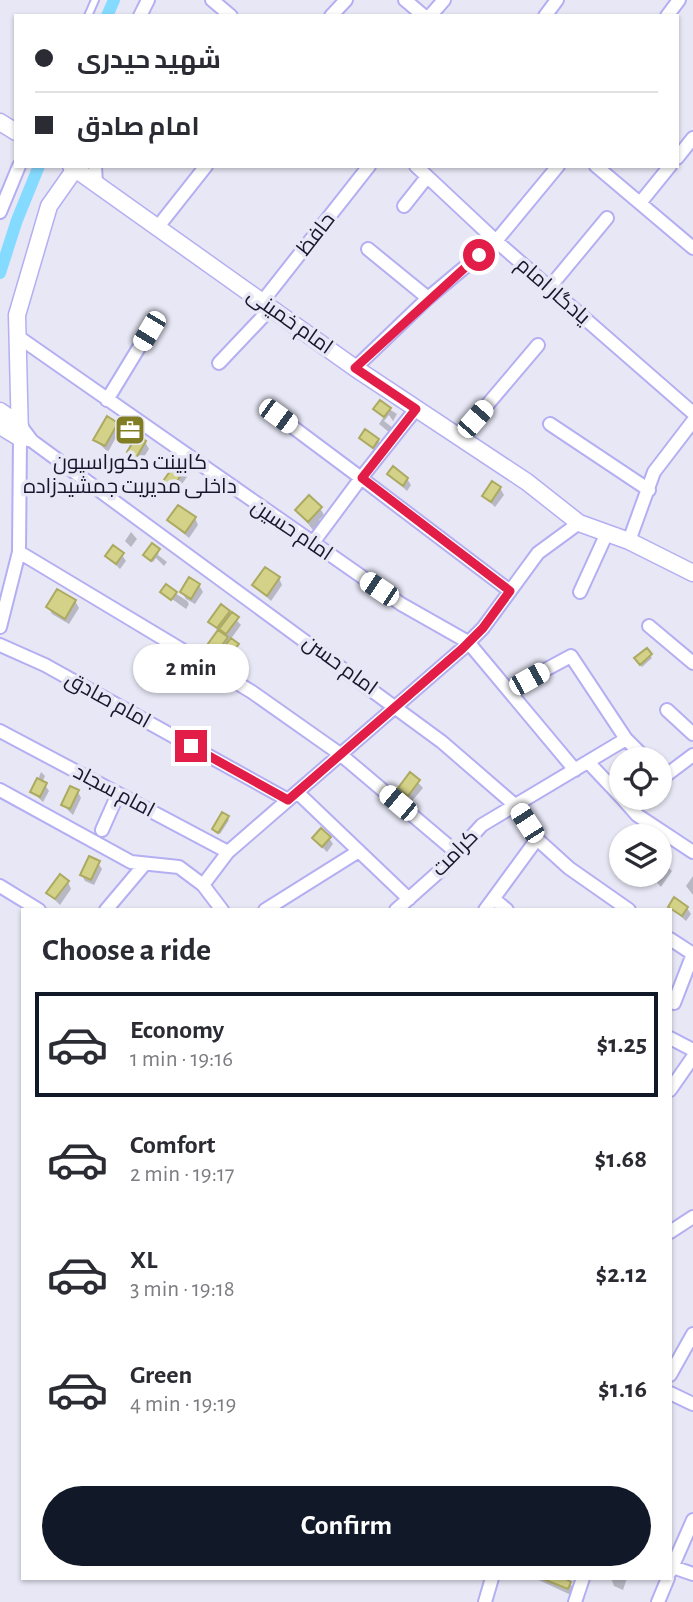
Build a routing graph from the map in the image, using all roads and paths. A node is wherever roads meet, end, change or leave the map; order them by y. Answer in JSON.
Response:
{"nodes":[{"id":1,"x":212,"y":0,"type":"edge"},
{"id":2,"x":346,"y":0,"type":"edge"},
{"id":3,"x":405,"y":0,"type":"edge"},
{"id":4,"x":444,"y":0,"type":"edge"},
{"id":5,"x":229,"y":14,"type":"edge"},
{"id":6,"x":333,"y":14,"type":"edge"},
{"id":7,"x":422,"y":14,"type":"edge"},
{"id":8,"x":432,"y":14,"type":"edge"},
{"id":9,"x":693,"y":138,"type":"edge"},
{"id":10,"x":679,"y":156,"type":"edge"},
{"id":11,"x":18,"y":168,"type":"edge"},
{"id":12,"x":73,"y":168,"type":"edge"},
{"id":13,"x":95,"y":168,"type":"edge"},
{"id":14,"x":204,"y":168,"type":"edge"},
{"id":15,"x":368,"y":168,"type":"edge"},
{"id":16,"x":418,"y":168,"type":"edge"},
{"id":17,"x":556,"y":168,"type":"edge"},
{"id":18,"x":598,"y":168,"type":"edge"},
{"id":19,"x":668,"y":168,"type":"edge"},
{"id":20,"x":427,"y":177,"type":"junction"},
{"id":21,"x":96,"y":184,"type":"junction"},
{"id":22,"x":640,"y":203,"type":"junction"},
{"id":23,"x":404,"y":206,"type":"dead end"},
{"id":24,"x":0,"y":212,"type":"edge"},
{"id":25,"x":607,"y":218,"type":"dead end"},
{"id":26,"x":157,"y":228,"type":"junction"},
{"id":27,"x":496,"y":241,"type":"junction"},
{"id":28,"x":693,"y":248,"type":"edge"},
{"id":29,"x":368,"y":250,"type":"dead end"},
{"id":30,"x":549,"y":288,"type":"junction"},
{"id":31,"x":428,"y":298,"type":"junction"},
{"id":32,"x":267,"y":305,"type":"junction"},
{"id":33,"x":149,"y":331,"type":"dead end"},
{"id":34,"x":18,"y":336,"type":"junction"},
{"id":35,"x":538,"y":345,"type":"dead end"},
{"id":36,"x":219,"y":363,"type":"dead end"},
{"id":37,"x":355,"y":368,"type":"junction"},
{"id":38,"x":107,"y":400,"type":"junction"},
{"id":39,"x":416,"y":409,"type":"junction"},
{"id":40,"x":693,"y":413,"type":"edge"},
{"id":41,"x":278,"y":416,"type":"dead end"},
{"id":42,"x":693,"y":421,"type":"edge"},
{"id":43,"x":550,"y":424,"type":"dead end"},
{"id":44,"x":13,"y":427,"type":"edge"},
{"id":45,"x":460,"y":437,"type":"junction"},
{"id":46,"x":362,"y":478,"type":"junction"},
{"id":47,"x":649,"y":490,"type":"junction"},
{"id":48,"x":579,"y":523,"type":"junction"},
{"id":49,"x":607,"y":533,"type":"junction"},
{"id":50,"x":629,"y":541,"type":"junction"},
{"id":51,"x":312,"y":544,"type":"junction"},
{"id":52,"x":19,"y":552,"type":"junction"},
{"id":53,"x":693,"y":573,"type":"edge"},
{"id":54,"x":510,"y":591,"type":"junction"},
{"id":55,"x":580,"y":592,"type":"dead end"},
{"id":56,"x":649,"y":626,"type":"dead end"},
{"id":57,"x":0,"y":627,"type":"edge"},
{"id":58,"x":468,"y":642,"type":"junction"},
{"id":59,"x":0,"y":645,"type":"edge"},
{"id":60,"x":693,"y":663,"type":"edge"},
{"id":61,"x":508,"y":690,"type":"junction"},
{"id":62,"x":395,"y":706,"type":"junction"},
{"id":63,"x":667,"y":710,"type":"dead end"},
{"id":64,"x":0,"y":731,"type":"edge"},
{"id":65,"x":693,"y":734,"type":"edge"},
{"id":66,"x":626,"y":739,"type":"junction"},
{"id":67,"x":634,"y":747,"type":"edge"},
{"id":68,"x":340,"y":754,"type":"junction"},
{"id":69,"x":693,"y":755,"type":"edge"},
{"id":70,"x":589,"y":762,"type":"junction"},
{"id":71,"x":575,"y":770,"type":"junction"},
{"id":72,"x":672,"y":771,"type":"edge"},
{"id":73,"x":609,"y":784,"type":"edge"},
{"id":74,"x":1,"y":792,"type":"edge"},
{"id":75,"x":118,"y":794,"type":"junction"},
{"id":76,"x":293,"y":796,"type":"junction"},
{"id":77,"x":516,"y":806,"type":"junction"},
{"id":78,"x":633,"y":810,"type":"edge"},
{"id":79,"x":102,"y":830,"type":"dead end"},
{"id":80,"x":537,"y":839,"type":"junction"},
{"id":81,"x":359,"y":851,"type":"junction"},
{"id":82,"x":228,"y":852,"type":"junction"},
{"id":83,"x":693,"y":852,"type":"edge"},
{"id":84,"x":457,"y":853,"type":"junction"},
{"id":85,"x":144,"y":865,"type":"junction"},
{"id":86,"x":203,"y":885,"type":"junction"},
{"id":87,"x":0,"y":886,"type":"edge"},
{"id":88,"x":409,"y":899,"type":"junction"},
{"id":89,"x":494,"y":899,"type":"junction"},
{"id":90,"x":36,"y":908,"type":"edge"},
{"id":91,"x":108,"y":908,"type":"edge"},
{"id":92,"x":220,"y":908,"type":"edge"},
{"id":93,"x":268,"y":908,"type":"edge"},
{"id":94,"x":398,"y":908,"type":"edge"},
{"id":95,"x":487,"y":908,"type":"edge"},
{"id":96,"x":505,"y":908,"type":"edge"},
{"id":97,"x":626,"y":908,"type":"edge"},
{"id":98,"x":672,"y":940,"type":"edge"},
{"id":99,"x":693,"y":954,"type":"edge"},
{"id":100,"x":674,"y":1003,"type":"dead end"},
{"id":101,"x":672,"y":1039,"type":"edge"},
{"id":102,"x":693,"y":1050,"type":"edge"},
{"id":103,"x":693,"y":1057,"type":"edge"},
{"id":104,"x":672,"y":1087,"type":"edge"},
{"id":105,"x":693,"y":1217,"type":"edge"},
{"id":106,"x":672,"y":1231,"type":"edge"},
{"id":107,"x":693,"y":1334,"type":"edge"},
{"id":108,"x":672,"y":1371,"type":"edge"},
{"id":109,"x":672,"y":1394,"type":"edge"},
{"id":110,"x":693,"y":1404,"type":"edge"},
{"id":111,"x":693,"y":1520,"type":"edge"},
{"id":112,"x":672,"y":1567,"type":"edge"},
{"id":113,"x":672,"y":1571,"type":"edge"},
{"id":114,"x":693,"y":1574,"type":"edge"},
{"id":115,"x":491,"y":1580,"type":"edge"},
{"id":116,"x":582,"y":1580,"type":"edge"},
{"id":117,"x":667,"y":1580,"type":"edge"},
{"id":118,"x":485,"y":1602,"type":"edge"},
{"id":119,"x":575,"y":1602,"type":"edge"},
{"id":120,"x":658,"y":1602,"type":"edge"}],
"edges":[{"from":1,"to":5,"type":"street"},
{"from":2,"to":6,"type":"street"},
{"from":3,"to":7,"type":"street"},
{"from":4,"to":8,"type":"street"},
{"from":9,"to":10,"type":"street"},
{"from":11,"to":24,"type":"street"},
{"from":12,"to":21,"type":"street","name":"امام خمینی"},
{"from":12,"to":34,"type":"street"},
{"from":13,"to":21,"type":"street"},
{"from":14,"to":26,"type":"street"},
{"from":15,"to":32,"type":"street","name":"حافظ"},
{"from":16,"to":20,"type":"street","name":"یادگار امام"},
{"from":17,"to":27,"type":"street"},
{"from":18,"to":22,"type":"street"},
{"from":19,"to":22,"type":"street"},
{"from":20,"to":23,"type":"street"},
{"from":20,"to":27,"type":"street","name":"یادگار امام"},
{"from":21,"to":26,"type":"street","name":"امام خمینی"},
{"from":22,"to":28,"type":"street"},
{"from":25,"to":30,"type":"street"},
{"from":26,"to":32,"type":"street","name":"امام خمینی"},
{"from":27,"to":30,"type":"street","name":"یادگار امام"},
{"from":27,"to":31,"type":"street"},
{"from":29,"to":31,"type":"street"},
{"from":30,"to":40,"type":"street","name":"یادگار امام"},
{"from":31,"to":37,"type":"street"},
{"from":32,"to":36,"type":"street","name":"حافظ"},
{"from":32,"to":37,"type":"street","name":"امام خمینی"},
{"from":33,"to":38,"type":"street"},
{"from":34,"to":38,"type":"street","name":"امام حسین"},
{"from":34,"to":44,"type":"street"},
{"from":35,"to":45,"type":"street"},
{"from":37,"to":39,"type":"street","name":"امام خمینی"},
{"from":38,"to":51,"type":"street","name":"امام حسین"},
{"from":39,"to":45,"type":"street","name":"امام خمینی"},
{"from":39,"to":46,"type":"street"},
{"from":41,"to":46,"type":"street"},
{"from":42,"to":47,"type":"street"},
{"from":43,"to":47,"type":"street"},
{"from":44,"to":52,"type":"street"},
{"from":44,"to":62,"type":"street","name":"امام حسن"},
{"from":45,"to":48,"type":"street","name":"امام خمینی"},
{"from":46,"to":51,"type":"street"},
{"from":46,"to":54,"type":"street"},
{"from":47,"to":50,"type":"street"},
{"from":48,"to":49,"type":"street","name":"امام خمینی"},
{"from":48,"to":54,"type":"street"},
{"from":49,"to":50,"type":"street","name":"امام خمینی"},
{"from":49,"to":55,"type":"street"},
{"from":50,"to":53,"type":"street","name":"امام خمینی"},
{"from":51,"to":58,"type":"street","name":"امام حسین"},
{"from":52,"to":57,"type":"street"},
{"from":52,"to":68,"type":"street"},
{"from":54,"to":58,"type":"street"},
{"from":56,"to":60,"type":"street"},
{"from":58,"to":61,"type":"street"},
{"from":58,"to":62,"type":"street"},
{"from":59,"to":76,"type":"street","name":"امام صادق"},
{"from":61,"to":66,"type":"street"},
{"from":61,"to":71,"type":"street"},
{"from":62,"to":68,"type":"street"},
{"from":62,"to":77,"type":"street","name":"امام حسن"},
{"from":63,"to":65,"type":"street"},
{"from":64,"to":75,"type":"street","name":"امام سجاد"},
{"from":66,"to":67,"type":"street"},
{"from":66,"to":70,"type":"street","name":"کرامت"},
{"from":68,"to":76,"type":"street"},
{"from":68,"to":84,"type":"street"},
{"from":69,"to":72,"type":"street"},
{"from":70,"to":71,"type":"street","name":"کرامت"},
{"from":70,"to":73,"type":"street"},
{"from":71,"to":77,"type":"street","name":"کرامت"},
{"from":74,"to":85,"type":"street"},
{"from":75,"to":79,"type":"street"},
{"from":75,"to":82,"type":"street","name":"امام سجاد"},
{"from":76,"to":81,"type":"street","name":"امام صادق"},
{"from":76,"to":82,"type":"street"},
{"from":77,"to":80,"type":"street","name":"امام حسن"},
{"from":77,"to":84,"type":"street","name":"کرامت"},
{"from":78,"to":83,"type":"street"},
{"from":80,"to":89,"type":"street"},
{"from":80,"to":97,"type":"street","name":"امام حسن"},
{"from":81,"to":88,"type":"street","name":"امام صادق"},
{"from":81,"to":93,"type":"street"},
{"from":82,"to":86,"type":"street"},
{"from":84,"to":88,"type":"street","name":"کرامت"},
{"from":85,"to":86,"type":"street"},
{"from":85,"to":91,"type":"street"},
{"from":86,"to":92,"type":"street"},
{"from":87,"to":90,"type":"street"},
{"from":88,"to":94,"type":"street","name":"کرامت"},
{"from":89,"to":95,"type":"street"},
{"from":89,"to":96,"type":"street"},
{"from":98,"to":99,"type":"street"},
{"from":99,"to":100,"type":"street"},
{"from":101,"to":102,"type":"street"},
{"from":103,"to":104,"type":"street"},
{"from":105,"to":106,"type":"street"},
{"from":107,"to":108,"type":"street"},
{"from":109,"to":110,"type":"street"},
{"from":111,"to":112,"type":"street"},
{"from":113,"to":114,"type":"street"},
{"from":115,"to":118,"type":"street"},
{"from":116,"to":119,"type":"street"},
{"from":117,"to":120,"type":"street"}]}
